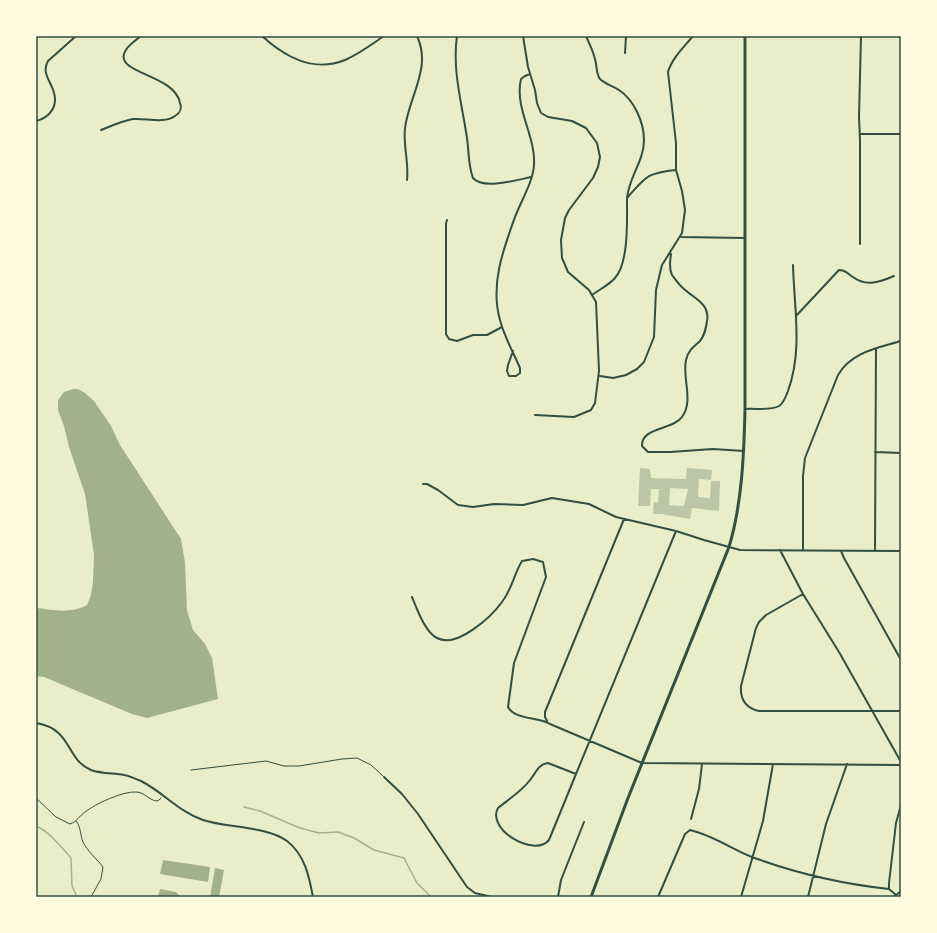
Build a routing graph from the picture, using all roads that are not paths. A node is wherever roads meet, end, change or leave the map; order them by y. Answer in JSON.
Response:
{"nodes":[{"id":1,"x":76,"y":36,"type":"edge"},
{"id":2,"x":141,"y":36,"type":"edge"},
{"id":3,"x":262,"y":36,"type":"edge"},
{"id":4,"x":384,"y":36,"type":"edge"},
{"id":5,"x":417,"y":36,"type":"edge"},
{"id":6,"x":457,"y":36,"type":"edge"},
{"id":7,"x":523,"y":36,"type":"edge"},
{"id":8,"x":586,"y":36,"type":"edge"},
{"id":9,"x":626,"y":36,"type":"edge"},
{"id":10,"x":693,"y":36,"type":"edge"},
{"id":11,"x":745,"y":36,"type":"edge"},
{"id":12,"x":861,"y":36,"type":"edge"},
{"id":13,"x":624,"y":53,"type":"dead end"},
{"id":14,"x":530,"y":74,"type":"junction"},
{"id":15,"x":36,"y":121,"type":"edge"},
{"id":16,"x":101,"y":130,"type":"dead end"},
{"id":17,"x":860,"y":134,"type":"junction"},
{"id":18,"x":901,"y":134,"type":"edge"},
{"id":19,"x":676,"y":170,"type":"junction"},
{"id":20,"x":531,"y":177,"type":"junction"},
{"id":21,"x":407,"y":180,"type":"dead end"},
{"id":22,"x":627,"y":198,"type":"junction"},
{"id":23,"x":447,"y":220,"type":"dead end"},
{"id":24,"x":680,"y":237,"type":"junction"},
{"id":25,"x":745,"y":238,"type":"junction"},
{"id":26,"x":860,"y":244,"type":"dead end"},
{"id":27,"x":671,"y":252,"type":"junction"},
{"id":28,"x":793,"y":265,"type":"dead end"},
{"id":29,"x":894,"y":276,"type":"dead end"},
{"id":30,"x":592,"y":294,"type":"junction"},
{"id":31,"x":796,"y":316,"type":"junction"},
{"id":32,"x":502,"y":327,"type":"junction"},
{"id":33,"x":901,"y":341,"type":"edge"},
{"id":34,"x":876,"y":349,"type":"junction"},
{"id":35,"x":513,"y":351,"type":"junction"},
{"id":36,"x":599,"y":376,"type":"junction"},
{"id":37,"x":745,"y":409,"type":"junction"},
{"id":38,"x":535,"y":415,"type":"dead end"},
{"id":39,"x":744,"y":451,"type":"junction"},
{"id":40,"x":875,"y":452,"type":"junction"},
{"id":41,"x":901,"y":453,"type":"edge"},
{"id":42,"x":423,"y":484,"type":"dead end"},
{"id":43,"x":624,"y":519,"type":"junction"},
{"id":44,"x":676,"y":530,"type":"junction"},
{"id":45,"x":729,"y":548,"type":"junction"},
{"id":46,"x":780,"y":550,"type":"junction"},
{"id":47,"x":803,"y":550,"type":"junction"},
{"id":48,"x":875,"y":550,"type":"junction"},
{"id":49,"x":841,"y":551,"type":"junction"},
{"id":50,"x":901,"y":551,"type":"edge"},
{"id":51,"x":803,"y":594,"type":"junction"},
{"id":52,"x":412,"y":597,"type":"dead end"},
{"id":53,"x":901,"y":660,"type":"edge"},
{"id":54,"x":873,"y":711,"type":"junction"},
{"id":55,"x":901,"y":711,"type":"edge"},
{"id":56,"x":547,"y":721,"type":"junction"},
{"id":57,"x":36,"y":723,"type":"edge"},
{"id":58,"x":590,"y":741,"type":"junction"},
{"id":59,"x":642,"y":763,"type":"junction"},
{"id":60,"x":702,"y":764,"type":"junction"},
{"id":61,"x":773,"y":764,"type":"junction"},
{"id":62,"x":847,"y":764,"type":"junction"},
{"id":63,"x":901,"y":764,"type":"edge"},
{"id":64,"x":191,"y":770,"type":"dead end"},
{"id":65,"x":576,"y":774,"type":"junction"},
{"id":66,"x":384,"y":777,"type":"joint"},
{"id":67,"x":901,"y":805,"type":"edge"},
{"id":68,"x":691,"y":819,"type":"dead end"},
{"id":69,"x":584,"y":822,"type":"dead end"},
{"id":70,"x":752,"y":857,"type":"junction"},
{"id":71,"x":813,"y":876,"type":"junction"},
{"id":72,"x":889,"y":889,"type":"junction"},
{"id":73,"x":901,"y":891,"type":"edge"},
{"id":74,"x":895,"y":896,"type":"edge"},
{"id":75,"x":313,"y":897,"type":"edge"},
{"id":76,"x":492,"y":897,"type":"edge"},
{"id":77,"x":558,"y":897,"type":"edge"},
{"id":78,"x":591,"y":897,"type":"edge"},
{"id":79,"x":658,"y":897,"type":"edge"},
{"id":80,"x":740,"y":897,"type":"edge"},
{"id":81,"x":808,"y":897,"type":"edge"}],
"edges":[{"from":1,"to":15,"type":"street"},
{"from":2,"to":16,"type":"street"},
{"from":3,"to":4,"type":"street"},
{"from":5,"to":21,"type":"street"},
{"from":6,"to":20,"type":"street"},
{"from":7,"to":14,"type":"street"},
{"from":8,"to":22,"type":"street"},
{"from":9,"to":13,"type":"street"},
{"from":10,"to":19,"type":"street"},
{"from":11,"to":25,"type":"main road"},
{"from":12,"to":17,"type":"street"},
{"from":14,"to":20,"type":"street"},
{"from":14,"to":30,"type":"street"},
{"from":17,"to":18,"type":"street"},
{"from":17,"to":26,"type":"street"},
{"from":19,"to":22,"type":"street"},
{"from":19,"to":24,"type":"street"},
{"from":20,"to":32,"type":"street"},
{"from":22,"to":30,"type":"street"},
{"from":23,"to":32,"type":"street"},
{"from":24,"to":25,"type":"street"},
{"from":24,"to":27,"type":"street"},
{"from":25,"to":37,"type":"main road"},
{"from":27,"to":36,"type":"street"},
{"from":27,"to":39,"type":"street"},
{"from":28,"to":31,"type":"street"},
{"from":29,"to":31,"type":"street"},
{"from":30,"to":36,"type":"street"},
{"from":31,"to":37,"type":"street"},
{"from":32,"to":35,"type":"street"},
{"from":33,"to":34,"type":"street"},
{"from":34,"to":40,"type":"street"},
{"from":34,"to":47,"type":"street"},
{"from":35,"to":35,"type":"street"},
{"from":36,"to":38,"type":"street"},
{"from":37,"to":39,"type":"main road"},
{"from":39,"to":45,"type":"main road"},
{"from":40,"to":41,"type":"street"},
{"from":40,"to":48,"type":"street"},
{"from":42,"to":43,"type":"street"},
{"from":43,"to":44,"type":"street"},
{"from":43,"to":56,"type":"street"},
{"from":44,"to":45,"type":"street"},
{"from":44,"to":58,"type":"street"},
{"from":45,"to":46,"type":"street"},
{"from":45,"to":59,"type":"main road"},
{"from":46,"to":47,"type":"street"},
{"from":46,"to":51,"type":"street"},
{"from":47,"to":49,"type":"street"},
{"from":48,"to":49,"type":"street"},
{"from":48,"to":50,"type":"street"},
{"from":49,"to":53,"type":"street"},
{"from":51,"to":54,"type":"street"},
{"from":51,"to":54,"type":"street"},
{"from":52,"to":56,"type":"street"},
{"from":54,"to":55,"type":"street"},
{"from":54,"to":63,"type":"street"},
{"from":56,"to":58,"type":"street"},
{"from":57,"to":75,"type":"street"},
{"from":58,"to":59,"type":"street"},
{"from":58,"to":65,"type":"street"},
{"from":59,"to":60,"type":"street"},
{"from":59,"to":78,"type":"main road"},
{"from":60,"to":61,"type":"street"},
{"from":60,"to":68,"type":"street"},
{"from":61,"to":62,"type":"street"},
{"from":61,"to":70,"type":"street"},
{"from":62,"to":63,"type":"street"},
{"from":62,"to":71,"type":"street"},
{"from":64,"to":66,"type":"lane"},
{"from":65,"to":65,"type":"street"},
{"from":66,"to":76,"type":"street"},
{"from":67,"to":72,"type":"street"},
{"from":69,"to":77,"type":"street"},
{"from":70,"to":71,"type":"street"},
{"from":70,"to":79,"type":"street"},
{"from":70,"to":80,"type":"street"},
{"from":71,"to":72,"type":"street"},
{"from":71,"to":81,"type":"street"},
{"from":72,"to":74,"type":"street"},
{"from":73,"to":74,"type":"street"}]}
